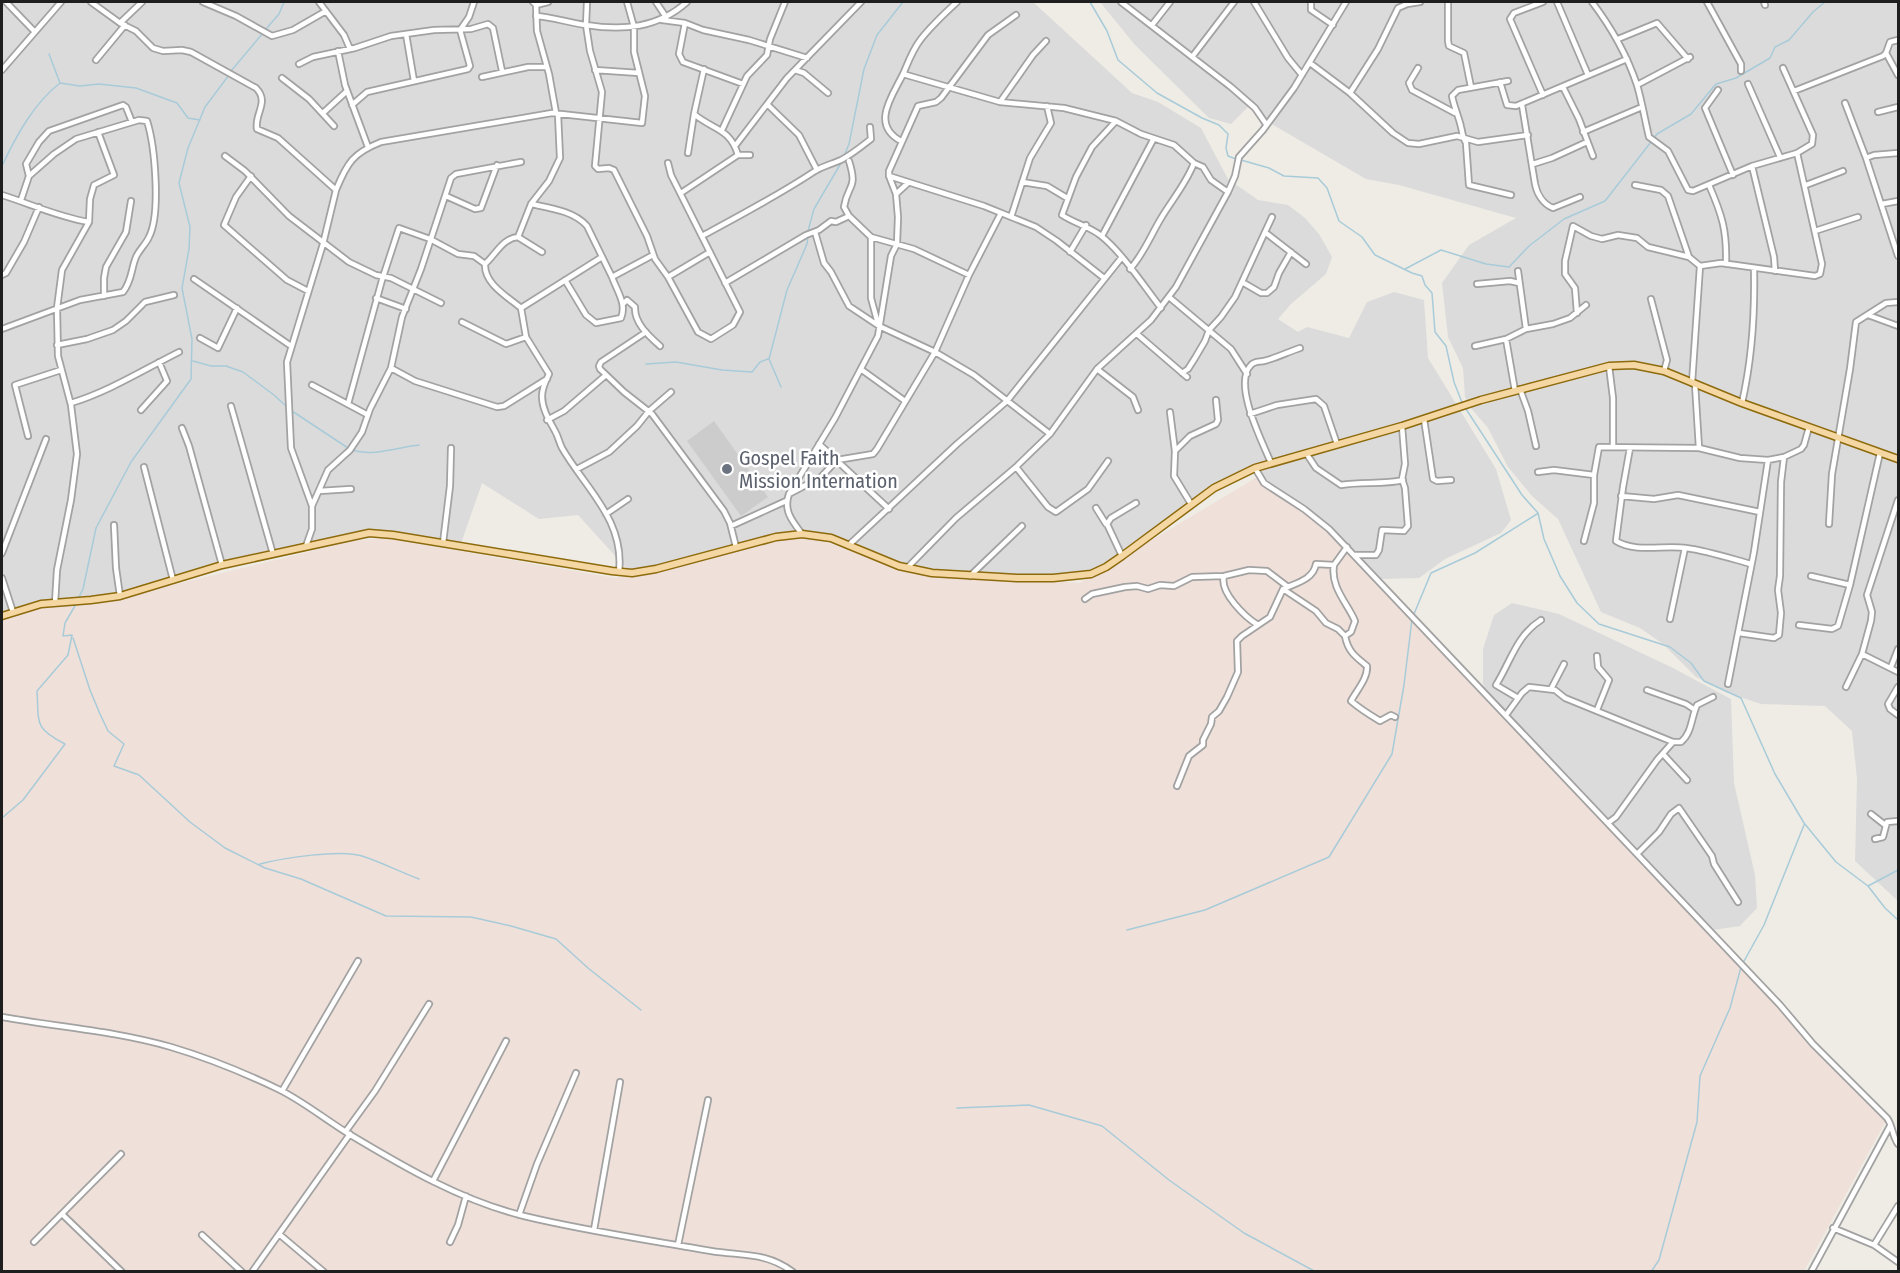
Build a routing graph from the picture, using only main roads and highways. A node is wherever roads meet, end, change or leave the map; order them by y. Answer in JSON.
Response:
{"nodes":[{"id":1,"x":1899,"y":459,"type":"edge"},
{"id":2,"x":2,"y":616,"type":"edge"}],
"edges":[{"from":1,"to":2,"type":"main road"}]}
